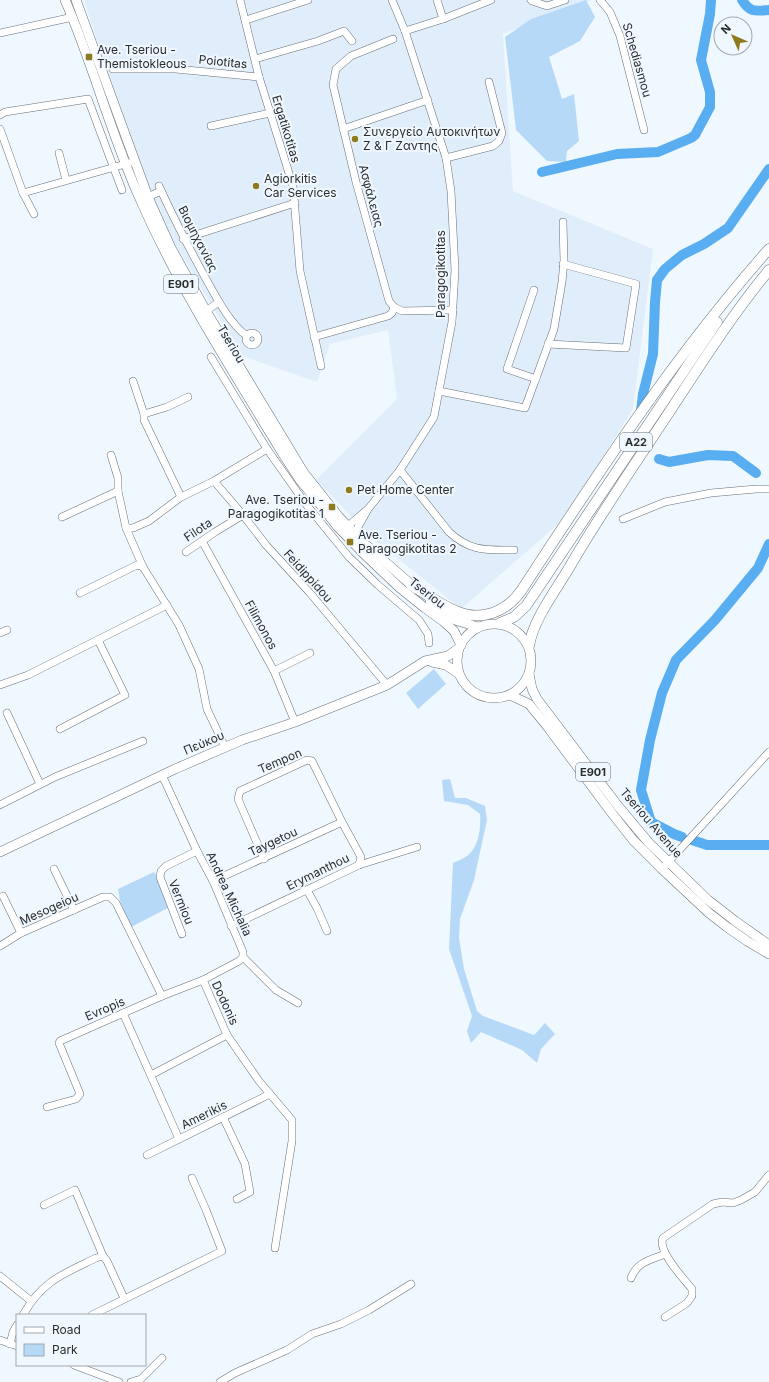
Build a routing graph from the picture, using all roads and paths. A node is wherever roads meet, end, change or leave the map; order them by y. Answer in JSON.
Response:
{"nodes":[{"id":1,"x":65,"y":0,"type":"edge"},
{"id":2,"x":76,"y":0,"type":"edge"},
{"id":3,"x":240,"y":0,"type":"edge"},
{"id":4,"x":308,"y":0,"type":"edge"},
{"id":5,"x":392,"y":0,"type":"edge"},
{"id":6,"x":437,"y":0,"type":"edge"},
{"id":7,"x":492,"y":0,"type":"edge"},
{"id":8,"x":531,"y":0,"type":"edge"},
{"id":9,"x":565,"y":0,"type":"edge"},
{"id":10,"x":600,"y":0,"type":"edge"},
{"id":11,"x":299,"y":1,"type":"edge"},
{"id":12,"x":73,"y":17,"type":"junction"},
{"id":13,"x":443,"y":19,"type":"junction"},
{"id":14,"x":246,"y":20,"type":"junction"},
{"id":15,"x":405,"y":31,"type":"junction"},
{"id":16,"x":0,"y":32,"type":"edge"},
{"id":17,"x":393,"y":39,"type":"dead end"},
{"id":18,"x":352,"y":41,"type":"dead end"},
{"id":19,"x":255,"y":59,"type":"junction"},
{"id":20,"x":113,"y":69,"type":"dead end"},
{"id":21,"x":259,"y":77,"type":"junction"},
{"id":22,"x":489,"y":82,"type":"dead end"},
{"id":23,"x":101,"y":98,"type":"junction"},
{"id":24,"x":88,"y":99,"type":"junction"},
{"id":25,"x":428,"y":100,"type":"junction"},
{"id":26,"x":270,"y":112,"type":"junction"},
{"id":27,"x":0,"y":115,"type":"edge"},
{"id":28,"x":211,"y":126,"type":"dead end"},
{"id":29,"x":0,"y":129,"type":"edge"},
{"id":30,"x":343,"y":130,"type":"junction"},
{"id":31,"x":644,"y":130,"type":"dead end"},
{"id":32,"x":60,"y":153,"type":"dead end"},
{"id":33,"x":446,"y":158,"type":"junction"},
{"id":34,"x":130,"y":163,"type":"junction"},
{"id":35,"x":114,"y":167,"type":"junction"},
{"id":36,"x":66,"y":180,"type":"junction"},
{"id":37,"x":122,"y":190,"type":"dead end"},
{"id":38,"x":23,"y":193,"type":"junction"},
{"id":39,"x":148,"y":197,"type":"junction"},
{"id":40,"x":295,"y":203,"type":"junction"},
{"id":41,"x":34,"y":214,"type":"dead end"},
{"id":42,"x":563,"y":222,"type":"dead end"},
{"id":43,"x":183,"y":239,"type":"junction"},
{"id":44,"x":769,"y":249,"type":"edge"},
{"id":45,"x":769,"y":256,"type":"edge"},
{"id":46,"x":563,"y":264,"type":"junction"},
{"id":47,"x":769,"y":270,"type":"edge"},
{"id":48,"x":534,"y":290,"type":"dead end"},
{"id":49,"x":219,"y":302,"type":"junction"},
{"id":50,"x":394,"y":307,"type":"junction"},
{"id":51,"x":453,"y":310,"type":"junction"},
{"id":52,"x":206,"y":311,"type":"junction"},
{"id":53,"x":247,"y":336,"type":"dead end"},
{"id":54,"x":314,"y":337,"type":"junction"},
{"id":55,"x":548,"y":344,"type":"junction"},
{"id":56,"x":211,"y":357,"type":"dead end"},
{"id":57,"x":321,"y":366,"type":"dead end"},
{"id":58,"x":536,"y":379,"type":"junction"},
{"id":59,"x":133,"y":381,"type":"dead end"},
{"id":60,"x":439,"y":391,"type":"junction"},
{"id":61,"x":188,"y":397,"type":"dead end"},
{"id":62,"x":144,"y":414,"type":"junction"},
{"id":63,"x":267,"y":449,"type":"junction"},
{"id":64,"x":111,"y":455,"type":"dead end"},
{"id":65,"x":400,"y":470,"type":"junction"},
{"id":66,"x":214,"y":481,"type":"junction"},
{"id":67,"x":769,"y":489,"type":"edge"},
{"id":68,"x":118,"y":491,"type":"junction"},
{"id":69,"x":180,"y":498,"type":"junction"},
{"id":70,"x":368,"y":509,"type":"junction"},
{"id":71,"x":243,"y":515,"type":"junction"},
{"id":72,"x":62,"y":517,"type":"dead end"},
{"id":73,"x":623,"y":519,"type":"dead end"},
{"id":74,"x":348,"y":526,"type":"junction"},
{"id":75,"x":126,"y":528,"type":"junction"},
{"id":76,"x":357,"y":536,"type":"junction"},
{"id":77,"x":202,"y":541,"type":"junction"},
{"id":78,"x":514,"y":550,"type":"dead end"},
{"id":79,"x":186,"y":552,"type":"dead end"},
{"id":80,"x":143,"y":567,"type":"junction"},
{"id":81,"x":411,"y":585,"type":"junction"},
{"id":82,"x":80,"y":593,"type":"dead end"},
{"id":83,"x":167,"y":605,"type":"junction"},
{"id":84,"x":500,"y":623,"type":"junction"},
{"id":85,"x":478,"y":627,"type":"junction"},
{"id":86,"x":98,"y":640,"type":"junction"},
{"id":87,"x":429,"y":642,"type":"dead end"},
{"id":88,"x":460,"y":646,"type":"junction"},
{"id":89,"x":529,"y":646,"type":"junction"},
{"id":90,"x":310,"y":654,"type":"dead end"},
{"id":91,"x":420,"y":664,"type":"junction"},
{"id":92,"x":274,"y":671,"type":"junction"},
{"id":93,"x":459,"y":674,"type":"junction"},
{"id":94,"x":529,"y":674,"type":"junction"},
{"id":95,"x":387,"y":684,"type":"junction"},
{"id":96,"x":0,"y":685,"type":"edge"},
{"id":97,"x":510,"y":695,"type":"junction"},
{"id":98,"x":8,"y":713,"type":"dead end"},
{"id":99,"x":295,"y":722,"type":"junction"},
{"id":100,"x":60,"y":729,"type":"dead end"},
{"id":101,"x":144,"y":741,"type":"dead end"},
{"id":102,"x":225,"y":747,"type":"junction"},
{"id":103,"x":769,"y":752,"type":"edge"},
{"id":104,"x":162,"y":775,"type":"junction"},
{"id":105,"x":40,"y":784,"type":"junction"},
{"id":106,"x":0,"y":804,"type":"edge"},
{"id":107,"x":342,"y":822,"type":"junction"},
{"id":108,"x":417,"y":847,"type":"dead end"},
{"id":109,"x":196,"y":851,"type":"junction"},
{"id":110,"x":0,"y":852,"type":"edge"},
{"id":111,"x":264,"y":858,"type":"junction"},
{"id":112,"x":359,"y":864,"type":"junction"},
{"id":113,"x":666,"y":866,"type":"junction"},
{"id":114,"x":54,"y":869,"type":"dead end"},
{"id":115,"x":213,"y":881,"type":"junction"},
{"id":116,"x":307,"y":890,"type":"junction"},
{"id":117,"x":3,"y":896,"type":"dead end"},
{"id":118,"x":74,"y":910,"type":"junction"},
{"id":119,"x":231,"y":926,"type":"junction"},
{"id":120,"x":327,"y":930,"type":"dead end"},
{"id":121,"x":21,"y":933,"type":"junction"},
{"id":122,"x":182,"y":934,"type":"dead end"},
{"id":123,"x":769,"y":945,"type":"edge"},
{"id":124,"x":0,"y":946,"type":"edge"},
{"id":125,"x":769,"y":954,"type":"edge"},
{"id":126,"x":243,"y":957,"type":"junction"},
{"id":127,"x":203,"y":980,"type":"junction"},
{"id":128,"x":162,"y":996,"type":"junction"},
{"id":129,"x":298,"y":1003,"type":"dead end"},
{"id":130,"x":123,"y":1013,"type":"junction"},
{"id":131,"x":227,"y":1034,"type":"junction"},
{"id":132,"x":150,"y":1075,"type":"junction"},
{"id":133,"x":270,"y":1094,"type":"junction"},
{"id":134,"x":47,"y":1107,"type":"dead end"},
{"id":135,"x":224,"y":1117,"type":"junction"},
{"id":136,"x":179,"y":1139,"type":"junction"},
{"id":137,"x":147,"y":1155,"type":"dead end"},
{"id":138,"x":769,"y":1175,"type":"edge"},
{"id":139,"x":192,"y":1178,"type":"dead end"},
{"id":140,"x":237,"y":1199,"type":"dead end"},
{"id":141,"x":44,"y":1205,"type":"dead end"},
{"id":142,"x":275,"y":1248,"type":"dead end"},
{"id":143,"x":665,"y":1254,"type":"junction"},
{"id":144,"x":103,"y":1256,"type":"junction"},
{"id":145,"x":0,"y":1276,"type":"edge"},
{"id":146,"x":630,"y":1278,"type":"dead end"},
{"id":147,"x":411,"y":1284,"type":"dead end"},
{"id":148,"x":124,"y":1298,"type":"junction"},
{"id":149,"x":31,"y":1301,"type":"junction"},
{"id":150,"x":24,"y":1314,"type":"edge"},
{"id":151,"x":94,"y":1314,"type":"edge"},
{"id":152,"x":665,"y":1317,"type":"dead end"},
{"id":153,"x":16,"y":1327,"type":"edge"},
{"id":154,"x":0,"y":1340,"type":"edge"},
{"id":155,"x":14,"y":1345,"type":"edge"},
{"id":156,"x":162,"y":1358,"type":"dead end"},
{"id":157,"x":77,"y":1366,"type":"edge"},
{"id":158,"x":119,"y":1382,"type":"edge"},
{"id":159,"x":130,"y":1382,"type":"edge"},
{"id":160,"x":220,"y":1382,"type":"edge"}],
"edges":[{"from":1,"to":12,"type":"main road","name":"Tseriou","number":"E901"},
{"from":2,"to":34,"type":"main road","name":"Tseriou","number":"E901"},
{"from":3,"to":14,"type":"street","name":"Ergatikotitas"},
{"from":4,"to":11,"type":"street"},
{"from":5,"to":15,"type":"street","name":"Paragogikotitas"},
{"from":6,"to":13,"type":"street"},
{"from":7,"to":13,"type":"street"},
{"from":8,"to":9,"type":"street"},
{"from":10,"to":31,"type":"street","name":"Schediasmou"},
{"from":11,"to":14,"type":"street"},
{"from":12,"to":16,"type":"street"},
{"from":12,"to":23,"type":"main road","name":"Tseriou","number":"E901"},
{"from":13,"to":15,"type":"street"},
{"from":14,"to":19,"type":"street","name":"Ergatikotitas"},
{"from":15,"to":25,"type":"street","name":"Paragogikotitas"},
{"from":17,"to":30,"type":"street","name":"Ασφάλειας"},
{"from":18,"to":19,"type":"street"},
{"from":19,"to":21,"type":"street","name":"Ergatikotitas"},
{"from":20,"to":21,"type":"street","name":"Poiotitas"},
{"from":21,"to":26,"type":"street","name":"Ergatikotitas"},
{"from":22,"to":33,"type":"street"},
{"from":23,"to":24,"type":"street"},
{"from":23,"to":34,"type":"main road","name":"Tseriou","number":"E901"},
{"from":24,"to":27,"type":"street"},
{"from":24,"to":35,"type":"street"},
{"from":25,"to":30,"type":"street"},
{"from":25,"to":33,"type":"street","name":"Paragogikotitas"},
{"from":26,"to":28,"type":"street"},
{"from":26,"to":40,"type":"street","name":"Ergatikotitas"},
{"from":29,"to":38,"type":"street"},
{"from":30,"to":50,"type":"street","name":"Ασφάλειας"},
{"from":32,"to":36,"type":"street"},
{"from":33,"to":51,"type":"street","name":"Paragogikotitas"},
{"from":34,"to":35,"type":"street"},
{"from":34,"to":39,"type":"main road","name":"Tseriou","number":"E901"},
{"from":34,"to":88,"type":"main road","name":"Tseriou","number":"E901"},
{"from":35,"to":36,"type":"street"},
{"from":35,"to":37,"type":"street"},
{"from":36,"to":38,"type":"street"},
{"from":38,"to":41,"type":"street"},
{"from":39,"to":43,"type":"street","name":"Βιομηχανίας"},
{"from":39,"to":52,"type":"main road","name":"Tseriou","number":"E901"},
{"from":40,"to":43,"type":"street"},
{"from":40,"to":54,"type":"street","name":"Ergatikotitas"},
{"from":42,"to":46,"type":"street"},
{"from":43,"to":49,"type":"street","name":"Βιομηχανίας"},
{"from":44,"to":81,"type":"highway"},
{"from":45,"to":84,"type":"highway","number":"A22"},
{"from":46,"to":55,"type":"street"},
{"from":46,"to":55,"type":"street"},
{"from":47,"to":89,"type":"highway","number":"A22"},
{"from":48,"to":58,"type":"street"},
{"from":49,"to":52,"type":"street"},
{"from":49,"to":53,"type":"street","name":"Βιομηχανίας"},
{"from":50,"to":51,"type":"street"},
{"from":50,"to":54,"type":"street"},
{"from":51,"to":60,"type":"street","name":"Paragogikotitas"},
{"from":52,"to":74,"type":"main road","name":"Tseriou","number":"E901"},
{"from":54,"to":57,"type":"street","name":"Ergatikotitas"},
{"from":55,"to":58,"type":"street"},
{"from":56,"to":63,"type":"street"},
{"from":58,"to":60,"type":"street"},
{"from":59,"to":62,"type":"street"},
{"from":60,"to":65,"type":"street","name":"Paragogikotitas"},
{"from":61,"to":62,"type":"street"},
{"from":62,"to":69,"type":"street"},
{"from":63,"to":66,"type":"street"},
{"from":63,"to":87,"type":"street"},
{"from":64,"to":68,"type":"street"},
{"from":65,"to":70,"type":"street","name":"Paragogikotitas"},
{"from":65,"to":78,"type":"street"},
{"from":66,"to":69,"type":"street"},
{"from":66,"to":71,"type":"street","name":"Feidippidou"},
{"from":67,"to":73,"type":"street"},
{"from":68,"to":72,"type":"street"},
{"from":68,"to":75,"type":"street"},
{"from":69,"to":75,"type":"street"},
{"from":70,"to":74,"type":"street","name":"Paragogikotitas"},
{"from":70,"to":76,"type":"street"},
{"from":71,"to":77,"type":"street","name":"Filota"},
{"from":71,"to":95,"type":"street","name":"Feidippidou"},
{"from":74,"to":76,"type":"main road","name":"Tseriou","number":"E901"},
{"from":75,"to":80,"type":"street"},
{"from":76,"to":81,"type":"main road","name":"Tseriou","number":"E901"},
{"from":77,"to":79,"type":"street","name":"Filota"},
{"from":77,"to":92,"type":"street","name":"Filimonos"},
{"from":80,"to":82,"type":"street"},
{"from":80,"to":83,"type":"street"},
{"from":81,"to":85,"type":"main road","name":"Tseriou","number":"E901"},
{"from":83,"to":86,"type":"street"},
{"from":83,"to":102,"type":"street"},
{"from":84,"to":85,"type":"main road"},
{"from":84,"to":89,"type":"main road"},
{"from":85,"to":88,"type":"main road"},
{"from":86,"to":96,"type":"street"},
{"from":86,"to":100,"type":"street"},
{"from":88,"to":91,"type":"main road","name":"Πεύκου"},
{"from":88,"to":93,"type":"main road"},
{"from":89,"to":94,"type":"main road"},
{"from":90,"to":92,"type":"street"},
{"from":91,"to":93,"type":"main road","name":"Πεύκου"},
{"from":91,"to":95,"type":"main road","name":"Πεύκου"},
{"from":92,"to":99,"type":"street","name":"Filimonos"},
{"from":93,"to":97,"type":"main road"},
{"from":94,"to":97,"type":"main road"},
{"from":94,"to":113,"type":"main road","name":"Tseriou Avenue","number":"E901"},
{"from":95,"to":99,"type":"main road","name":"Πεύκου"},
{"from":97,"to":113,"type":"main road","name":"Tseriou Avenue","number":"E901"},
{"from":98,"to":105,"type":"street"},
{"from":99,"to":102,"type":"main road","name":"Πεύκου"},
{"from":101,"to":105,"type":"street"},
{"from":102,"to":104,"type":"main road","name":"Πεύκου"},
{"from":103,"to":113,"type":"street"},
{"from":104,"to":109,"type":"street","name":"Andrea Michalia"},
{"from":104,"to":110,"type":"main road","name":"Πεύκου"},
{"from":105,"to":106,"type":"street"},
{"from":107,"to":111,"type":"street","name":"Taygetou"},
{"from":107,"to":111,"type":"street","name":"Tempon"},
{"from":107,"to":112,"type":"street","name":"Tempon"},
{"from":108,"to":112,"type":"street","name":"Erymanthou"},
{"from":109,"to":115,"type":"street","name":"Andrea Michalia"},
{"from":109,"to":122,"type":"street","name":"Vermiou"},
{"from":111,"to":115,"type":"street","name":"Taygetou"},
{"from":112,"to":116,"type":"street","name":"Erymanthou"},
{"from":113,"to":123,"type":"main road","name":"Tseriou Avenue","number":"E901"},
{"from":113,"to":125,"type":"main road","name":"Tseriou Avenue","number":"E901"},
{"from":114,"to":118,"type":"street"},
{"from":115,"to":119,"type":"street","name":"Andrea Michalia"},
{"from":116,"to":119,"type":"street","name":"Erymanthou"},
{"from":116,"to":120,"type":"street"},
{"from":117,"to":121,"type":"street"},
{"from":118,"to":121,"type":"street","name":"Mesogeiou"},
{"from":118,"to":128,"type":"street","name":"Mesogeiou"},
{"from":119,"to":126,"type":"street","name":"Andrea Michalia"},
{"from":121,"to":124,"type":"street","name":"Mesogeiou"},
{"from":126,"to":127,"type":"street","name":"Evropis"},
{"from":126,"to":129,"type":"street","name":"Andrea Michalia"},
{"from":127,"to":128,"type":"street","name":"Evropis"},
{"from":127,"to":131,"type":"street","name":"Dodonis"},
{"from":128,"to":130,"type":"street","name":"Evropis"},
{"from":130,"to":132,"type":"street"},
{"from":130,"to":134,"type":"street","name":"Evropis"},
{"from":131,"to":132,"type":"street"},
{"from":131,"to":133,"type":"street","name":"Dodonis"},
{"from":132,"to":136,"type":"street"},
{"from":133,"to":135,"type":"street","name":"Amerikis"},
{"from":133,"to":142,"type":"street","name":"Dodonis"},
{"from":135,"to":136,"type":"street","name":"Amerikis"},
{"from":135,"to":140,"type":"street"},
{"from":136,"to":137,"type":"street","name":"Amerikis"},
{"from":138,"to":143,"type":"street"},
{"from":139,"to":148,"type":"street"},
{"from":141,"to":144,"type":"street"},
{"from":143,"to":146,"type":"street"},
{"from":143,"to":152,"type":"street"},
{"from":144,"to":148,"type":"street"},
{"from":144,"to":149,"type":"street"},
{"from":145,"to":149,"type":"street"},
{"from":147,"to":160,"type":"street"},
{"from":148,"to":151,"type":"street"},
{"from":149,"to":150,"type":"street"},
{"from":153,"to":155,"type":"street"},
{"from":154,"to":155,"type":"street"},
{"from":156,"to":159,"type":"street"},
{"from":157,"to":158,"type":"street"}]}
